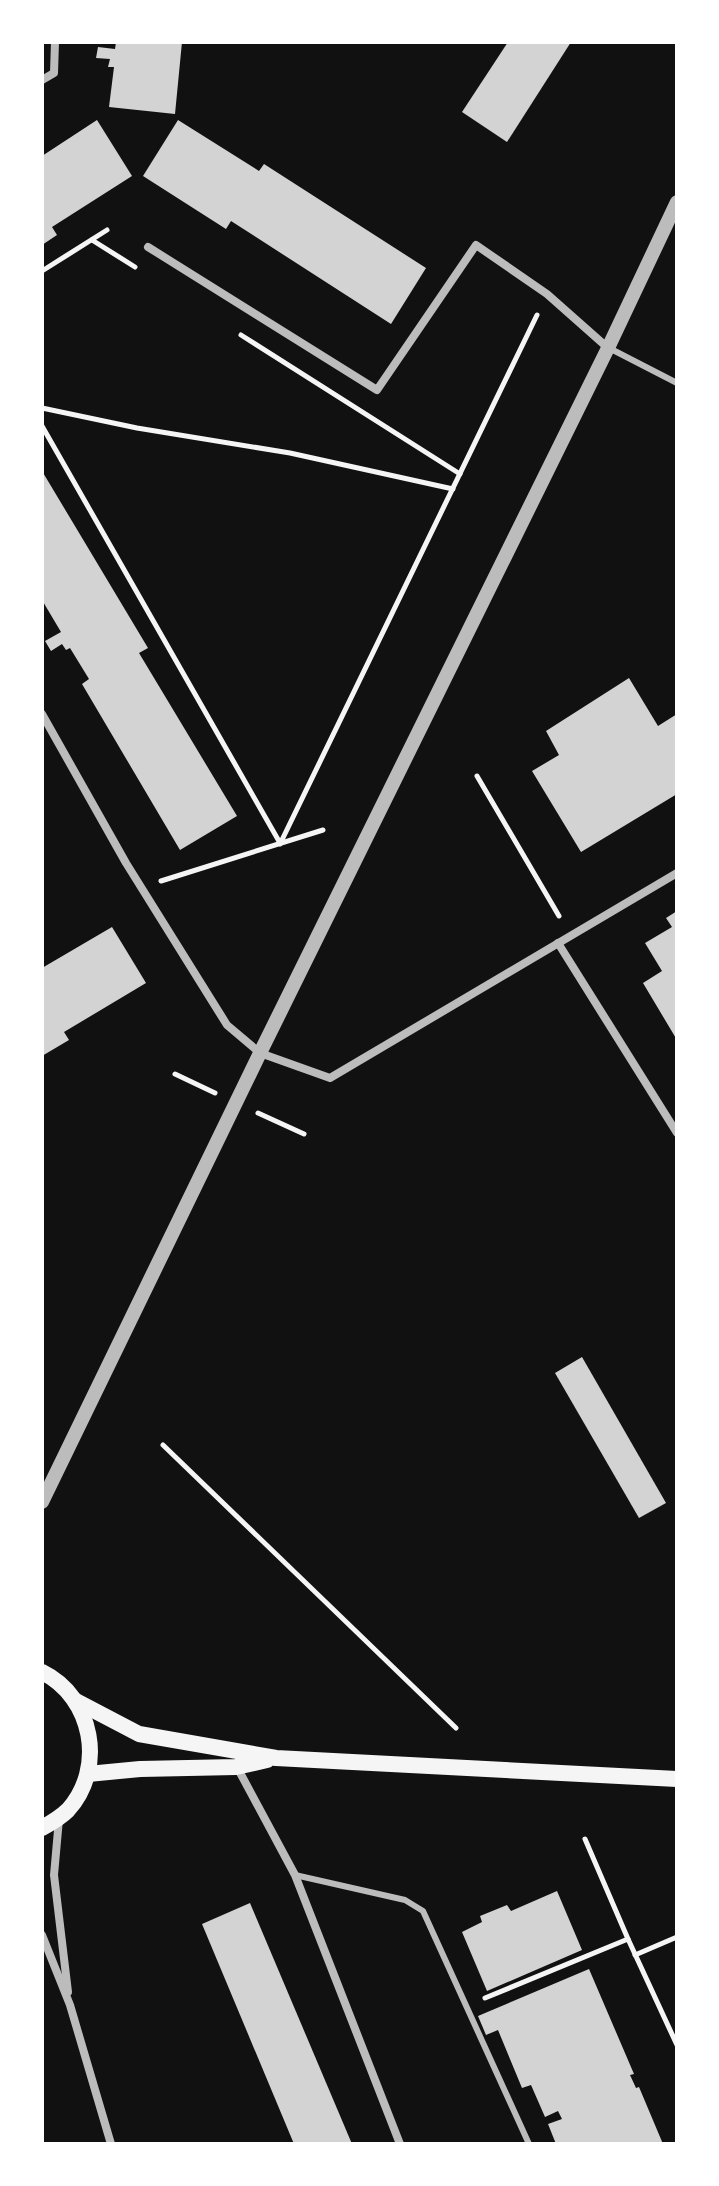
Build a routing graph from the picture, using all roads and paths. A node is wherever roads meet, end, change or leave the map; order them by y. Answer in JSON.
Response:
{"nodes":[{"id":1,"x":55,"y":42,"type":"edge"},
{"id":2,"x":42,"y":80,"type":"edge"},
{"id":3,"x":677,"y":202,"type":"edge"},
{"id":4,"x":107,"y":230,"type":"dead end"},
{"id":5,"x":92,"y":240,"type":"junction"},
{"id":6,"x":148,"y":247,"type":"dead end"},
{"id":7,"x":42,"y":271,"type":"edge"},
{"id":8,"x":144,"y":273,"type":"dead end"},
{"id":9,"x":537,"y":315,"type":"dead end"},
{"id":10,"x":236,"y":332,"type":"dead end"},
{"id":11,"x":608,"y":348,"type":"junction"},
{"id":12,"x":677,"y":383,"type":"edge"},
{"id":13,"x":42,"y":408,"type":"edge"},
{"id":14,"x":42,"y":426,"type":"edge"},
{"id":15,"x":460,"y":474,"type":"junction"},
{"id":16,"x":453,"y":489,"type":"junction"},
{"id":17,"x":42,"y":714,"type":"edge"},
{"id":18,"x":477,"y":776,"type":"dead end"},
{"id":19,"x":323,"y":830,"type":"dead end"},
{"id":20,"x":280,"y":844,"type":"junction"},
{"id":21,"x":677,"y":873,"type":"edge"},
{"id":22,"x":141,"y":887,"type":"junction"},
{"id":23,"x":559,"y":916,"type":"dead end"},
{"id":24,"x":558,"y":943,"type":"junction"},
{"id":25,"x":260,"y":1053,"type":"junction"},
{"id":26,"x":175,"y":1074,"type":"dead end"},
{"id":27,"x":219,"y":1095,"type":"dead end"},
{"id":28,"x":255,"y":1112,"type":"dead end"},
{"id":29,"x":677,"y":1133,"type":"edge"},
{"id":30,"x":304,"y":1134,"type":"dead end"},
{"id":31,"x":163,"y":1445,"type":"dead end"},
{"id":32,"x":42,"y":1502,"type":"edge"},
{"id":33,"x":42,"y":1672,"type":"edge"},
{"id":34,"x":76,"y":1701,"type":"junction"},
{"id":35,"x":456,"y":1728,"type":"dead end"},
{"id":36,"x":276,"y":1758,"type":"junction"},
{"id":37,"x":236,"y":1767,"type":"junction"},
{"id":38,"x":88,"y":1774,"type":"junction"},
{"id":39,"x":677,"y":1779,"type":"edge"},
{"id":40,"x":59,"y":1818,"type":"junction"},
{"id":41,"x":42,"y":1828,"type":"edge"},
{"id":42,"x":585,"y":1839,"type":"dead end"},
{"id":43,"x":295,"y":1875,"type":"junction"},
{"id":44,"x":42,"y":1935,"type":"edge"},
{"id":45,"x":677,"y":1937,"type":"edge"},
{"id":46,"x":628,"y":1939,"type":"junction"},
{"id":47,"x":635,"y":1955,"type":"junction"},
{"id":48,"x":70,"y":2005,"type":"junction"},
{"id":49,"x":466,"y":2006,"type":"junction"},
{"id":50,"x":677,"y":2045,"type":"edge"},
{"id":51,"x":111,"y":2144,"type":"edge"},
{"id":52,"x":400,"y":2144,"type":"edge"},
{"id":53,"x":529,"y":2144,"type":"edge"}],
"edges":[{"from":1,"to":2,"type":"street"},
{"from":3,"to":11,"type":"street"},
{"from":4,"to":5,"type":"path"},
{"from":5,"to":7,"type":"path"},
{"from":5,"to":8,"type":"path"},
{"from":6,"to":11,"type":"street"},
{"from":9,"to":15,"type":"path"},
{"from":10,"to":15,"type":"path"},
{"from":11,"to":12,"type":"lane"},
{"from":11,"to":25,"type":"street"},
{"from":13,"to":16,"type":"path"},
{"from":14,"to":20,"type":"path"},
{"from":15,"to":16,"type":"path"},
{"from":16,"to":20,"type":"path"},
{"from":17,"to":22,"type":"street"},
{"from":18,"to":23,"type":"path"},
{"from":19,"to":20,"type":"path"},
{"from":20,"to":22,"type":"path"},
{"from":21,"to":24,"type":"street"},
{"from":22,"to":25,"type":"street"},
{"from":24,"to":25,"type":"street"},
{"from":24,"to":29,"type":"street"},
{"from":25,"to":32,"type":"street"},
{"from":26,"to":27,"type":"path"},
{"from":28,"to":30,"type":"path"},
{"from":31,"to":35,"type":"path"},
{"from":33,"to":34,"type":"main road"},
{"from":34,"to":36,"type":"main road"},
{"from":34,"to":38,"type":"main road"},
{"from":36,"to":37,"type":"main road"},
{"from":36,"to":39,"type":"main road"},
{"from":37,"to":38,"type":"main road"},
{"from":37,"to":43,"type":"street"},
{"from":38,"to":40,"type":"main road"},
{"from":40,"to":41,"type":"main road"},
{"from":40,"to":48,"type":"street"},
{"from":42,"to":46,"type":"path"},
{"from":43,"to":49,"type":"lane"},
{"from":43,"to":52,"type":"street"},
{"from":44,"to":48,"type":"street"},
{"from":45,"to":47,"type":"path"},
{"from":46,"to":47,"type":"path"},
{"from":46,"to":49,"type":"path"},
{"from":47,"to":50,"type":"path"},
{"from":48,"to":51,"type":"street"},
{"from":49,"to":53,"type":"lane"}]}
